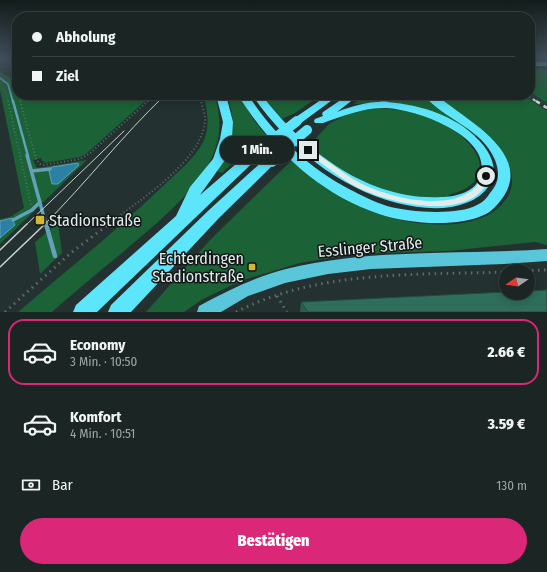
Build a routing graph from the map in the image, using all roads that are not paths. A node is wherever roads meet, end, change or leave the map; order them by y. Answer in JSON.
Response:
{"nodes":[{"id":1,"x":222,"y":100,"type":"edge"},
{"id":2,"x":246,"y":100,"type":"edge"},
{"id":3,"x":261,"y":100,"type":"edge"},
{"id":4,"x":327,"y":100,"type":"edge"},
{"id":5,"x":347,"y":100,"type":"edge"},
{"id":6,"x":385,"y":100,"type":"edge"},
{"id":7,"x":436,"y":100,"type":"edge"},
{"id":8,"x":319,"y":121,"type":"junction"},
{"id":9,"x":266,"y":155,"type":"junction"},
{"id":10,"x":180,"y":222,"type":"junction"},
{"id":11,"x":547,"y":255,"type":"edge"},
{"id":12,"x":83,"y":312,"type":"edge"},
{"id":13,"x":118,"y":312,"type":"edge"},
{"id":14,"x":205,"y":312,"type":"edge"}],
"edges":[{"from":1,"to":10,"type":"highway"},
{"from":2,"to":7,"type":"highway"},
{"from":3,"to":6,"type":"highway"},
{"from":4,"to":9,"type":"highway","bridge":true},
{"from":5,"to":8,"type":"highway"},
{"from":6,"to":8,"type":"highway"},
{"from":8,"to":9,"type":"highway","bridge":true},
{"from":9,"to":10,"type":"highway"},
{"from":9,"to":13,"type":"highway"},
{"from":10,"to":12,"type":"highway"},
{"from":11,"to":14,"type":"main road","name":"Esslinger Straße"}]}
